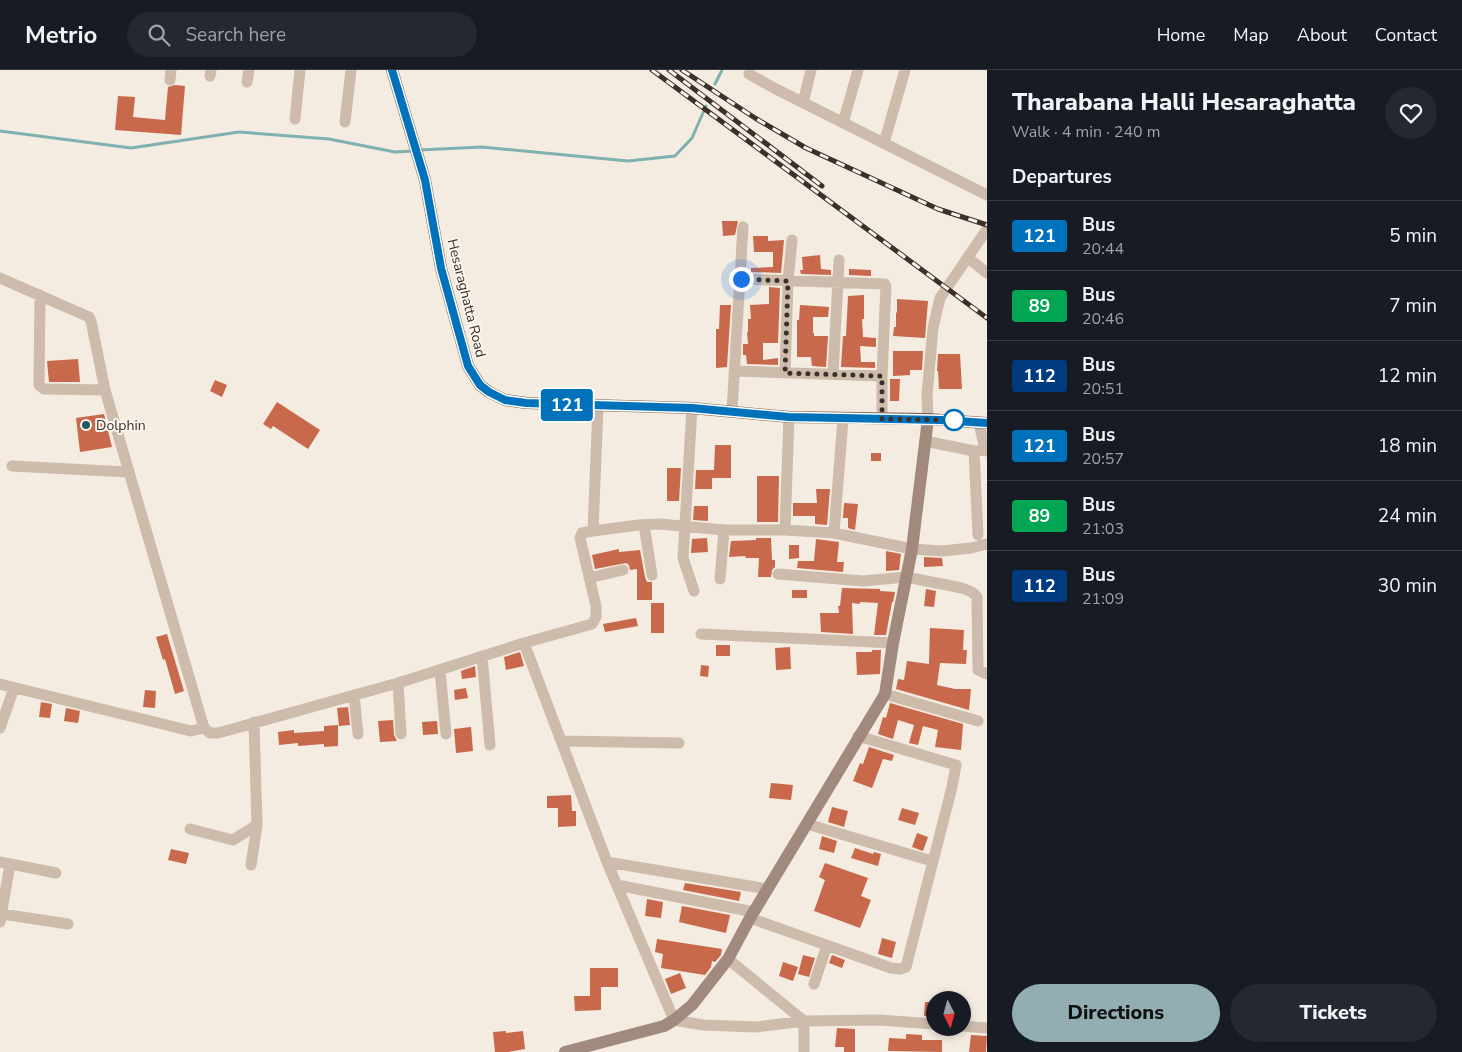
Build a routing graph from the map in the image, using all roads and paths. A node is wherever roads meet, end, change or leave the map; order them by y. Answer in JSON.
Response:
{"nodes":[{"id":1,"x":300,"y":70,"type":"edge"},
{"id":2,"x":351,"y":70,"type":"edge"},
{"id":3,"x":392,"y":70,"type":"edge"},
{"id":4,"x":811,"y":70,"type":"edge"},
{"id":5,"x":858,"y":70,"type":"edge"},
{"id":6,"x":905,"y":70,"type":"edge"},
{"id":7,"x":749,"y":74,"type":"dead end"},
{"id":8,"x":803,"y":103,"type":"junction"},
{"id":9,"x":295,"y":119,"type":"dead end"},
{"id":10,"x":345,"y":122,"type":"dead end"},
{"id":11,"x":843,"y":123,"type":"junction"},
{"id":12,"x":884,"y":143,"type":"junction"},
{"id":13,"x":987,"y":195,"type":"edge"},
{"id":14,"x":743,"y":227,"type":"dead end"},
{"id":15,"x":987,"y":229,"type":"edge"},
{"id":16,"x":792,"y":240,"type":"dead end"},
{"id":17,"x":968,"y":258,"type":"junction"},
{"id":18,"x":838,"y":260,"type":"dead end"},
{"id":19,"x":987,"y":273,"type":"edge"},
{"id":20,"x":0,"y":278,"type":"edge"},
{"id":21,"x":741,"y":279,"type":"junction"},
{"id":22,"x":788,"y":281,"type":"junction"},
{"id":23,"x":838,"y":282,"type":"junction"},
{"id":24,"x":40,"y":294,"type":"junction"},
{"id":25,"x":734,"y":371,"type":"junction"},
{"id":26,"x":785,"y":373,"type":"junction"},
{"id":27,"x":833,"y":374,"type":"junction"},
{"id":28,"x":882,"y":376,"type":"junction"},
{"id":29,"x":105,"y":390,"type":"junction"},
{"id":30,"x":598,"y":406,"type":"junction"},
{"id":31,"x":692,"y":408,"type":"junction"},
{"id":32,"x":732,"y":411,"type":"junction"},
{"id":33,"x":789,"y":417,"type":"junction"},
{"id":34,"x":843,"y":419,"type":"junction"},
{"id":35,"x":882,"y":419,"type":"junction"},
{"id":36,"x":928,"y":419,"type":"junction"},
{"id":37,"x":983,"y":423,"type":"edge"},
{"id":38,"x":925,"y":441,"type":"junction"},
{"id":39,"x":982,"y":451,"type":"edge"},
{"id":40,"x":12,"y":466,"type":"dead end"},
{"id":41,"x":128,"y":472,"type":"junction"},
{"id":42,"x":644,"y":525,"type":"junction"},
{"id":43,"x":685,"y":526,"type":"junction"},
{"id":44,"x":724,"y":530,"type":"junction"},
{"id":45,"x":785,"y":530,"type":"junction"},
{"id":46,"x":593,"y":531,"type":"junction"},
{"id":47,"x":834,"y":533,"type":"junction"},
{"id":48,"x":978,"y":535,"type":"dead end"},
{"id":49,"x":987,"y":544,"type":"edge"},
{"id":50,"x":912,"y":549,"type":"junction"},
{"id":51,"x":624,"y":570,"type":"dead end"},
{"id":52,"x":778,"y":574,"type":"dead end"},
{"id":53,"x":652,"y":575,"type":"dead end"},
{"id":54,"x":906,"y":576,"type":"junction"},
{"id":55,"x":589,"y":578,"type":"junction"},
{"id":56,"x":720,"y":579,"type":"dead end"},
{"id":57,"x":694,"y":591,"type":"dead end"},
{"id":58,"x":702,"y":634,"type":"dead end"},
{"id":59,"x":524,"y":643,"type":"junction"},
{"id":60,"x":893,"y":643,"type":"junction"},
{"id":61,"x":482,"y":656,"type":"junction"},
{"id":62,"x":440,"y":671,"type":"junction"},
{"id":63,"x":987,"y":674,"type":"edge"},
{"id":64,"x":398,"y":683,"type":"junction"},
{"id":65,"x":0,"y":684,"type":"edge"},
{"id":66,"x":14,"y":688,"type":"junction"},
{"id":67,"x":885,"y":694,"type":"junction"},
{"id":68,"x":354,"y":695,"type":"junction"},
{"id":69,"x":978,"y":721,"type":"dead end"},
{"id":70,"x":254,"y":722,"type":"junction"},
{"id":71,"x":0,"y":728,"type":"edge"},
{"id":72,"x":204,"y":728,"type":"junction"},
{"id":73,"x":358,"y":734,"type":"dead end"},
{"id":74,"x":401,"y":734,"type":"dead end"},
{"id":75,"x":446,"y":734,"type":"dead end"},
{"id":76,"x":858,"y":736,"type":"junction"},
{"id":77,"x":561,"y":741,"type":"junction"},
{"id":78,"x":679,"y":743,"type":"dead end"},
{"id":79,"x":490,"y":745,"type":"dead end"},
{"id":80,"x":807,"y":824,"type":"junction"},
{"id":81,"x":257,"y":825,"type":"junction"},
{"id":82,"x":190,"y":829,"type":"dead end"},
{"id":83,"x":932,"y":861,"type":"junction"},
{"id":84,"x":607,"y":862,"type":"junction"},
{"id":85,"x":5,"y":863,"type":"edge"},
{"id":86,"x":251,"y":865,"type":"dead end"},
{"id":87,"x":56,"y":873,"type":"dead end"},
{"id":88,"x":617,"y":885,"type":"junction"},
{"id":89,"x":768,"y":889,"type":"junction"},
{"id":90,"x":752,"y":915,"type":"junction"},
{"id":91,"x":1,"y":918,"type":"edge"},
{"id":92,"x":68,"y":924,"type":"dead end"},
{"id":93,"x":827,"y":945,"type":"junction"},
{"id":94,"x":728,"y":959,"type":"junction"},
{"id":95,"x":814,"y":984,"type":"dead end"},
{"id":96,"x":674,"y":1020,"type":"junction"},
{"id":97,"x":804,"y":1021,"type":"junction"},
{"id":98,"x":926,"y":1023,"type":"edge"},
{"id":99,"x":971,"y":1027,"type":"edge"},
{"id":100,"x":987,"y":1028,"type":"edge"},
{"id":101,"x":565,"y":1052,"type":"edge"},
{"id":102,"x":804,"y":1052,"type":"edge"}],
"edges":[{"from":1,"to":9,"type":"street"},
{"from":2,"to":10,"type":"street"},
{"from":3,"to":30,"type":"main road","name":"Hesaraghatta Road"},
{"from":4,"to":8,"type":"street"},
{"from":5,"to":11,"type":"street"},
{"from":6,"to":12,"type":"street"},
{"from":7,"to":8,"type":"street"},
{"from":8,"to":11,"type":"street"},
{"from":11,"to":12,"type":"street"},
{"from":12,"to":13,"type":"street"},
{"from":14,"to":21,"type":"street"},
{"from":15,"to":17,"type":"street"},
{"from":16,"to":22,"type":"street"},
{"from":17,"to":19,"type":"street"},
{"from":17,"to":36,"type":"street"},
{"from":18,"to":23,"type":"street"},
{"from":20,"to":24,"type":"street"},
{"from":21,"to":22,"type":"street"},
{"from":21,"to":25,"type":"street"},
{"from":22,"to":23,"type":"street"},
{"from":22,"to":26,"type":"street"},
{"from":23,"to":27,"type":"street"},
{"from":23,"to":28,"type":"street"},
{"from":24,"to":29,"type":"street"},
{"from":24,"to":29,"type":"street"},
{"from":25,"to":26,"type":"street"},
{"from":25,"to":32,"type":"street"},
{"from":26,"to":27,"type":"street"},
{"from":27,"to":28,"type":"street"},
{"from":28,"to":35,"type":"street"},
{"from":29,"to":41,"type":"street"},
{"from":30,"to":31,"type":"main road","name":"Hesaraghatta Road"},
{"from":30,"to":46,"type":"street"},
{"from":31,"to":32,"type":"main road","name":"Hesaraghatta Road"},
{"from":31,"to":43,"type":"street"},
{"from":32,"to":33,"type":"main road","name":"Hesaraghatta Road"},
{"from":33,"to":34,"type":"main road","name":"Hesaraghatta Road"},
{"from":33,"to":45,"type":"street"},
{"from":34,"to":35,"type":"main road","name":"Hesaraghatta Road"},
{"from":34,"to":47,"type":"street"},
{"from":35,"to":36,"type":"main road","name":"Hesaraghatta Road"},
{"from":36,"to":37,"type":"main road","name":"Hesaraghatta Road"},
{"from":36,"to":38,"type":"street"},
{"from":37,"to":39,"type":"street"},
{"from":38,"to":39,"type":"street"},
{"from":38,"to":50,"type":"street"},
{"from":39,"to":48,"type":"street"},
{"from":40,"to":41,"type":"street"},
{"from":41,"to":72,"type":"street"},
{"from":42,"to":43,"type":"street"},
{"from":42,"to":46,"type":"street"},
{"from":42,"to":53,"type":"street"},
{"from":43,"to":44,"type":"street"},
{"from":43,"to":57,"type":"street"},
{"from":44,"to":45,"type":"street"},
{"from":44,"to":56,"type":"street"},
{"from":45,"to":47,"type":"street"},
{"from":46,"to":55,"type":"street"},
{"from":47,"to":50,"type":"street"},
{"from":49,"to":50,"type":"street"},
{"from":50,"to":54,"type":"street"},
{"from":51,"to":55,"type":"street"},
{"from":52,"to":54,"type":"street"},
{"from":54,"to":60,"type":"street"},
{"from":54,"to":63,"type":"street"},
{"from":55,"to":59,"type":"street"},
{"from":58,"to":60,"type":"street"},
{"from":59,"to":61,"type":"street"},
{"from":59,"to":77,"type":"street"},
{"from":60,"to":67,"type":"street"},
{"from":61,"to":62,"type":"street"},
{"from":61,"to":79,"type":"street"},
{"from":62,"to":64,"type":"street"},
{"from":62,"to":75,"type":"street"},
{"from":64,"to":68,"type":"street"},
{"from":64,"to":74,"type":"street"},
{"from":65,"to":66,"type":"street"},
{"from":66,"to":71,"type":"street"},
{"from":66,"to":72,"type":"street"},
{"from":67,"to":69,"type":"street"},
{"from":67,"to":76,"type":"street"},
{"from":68,"to":70,"type":"street"},
{"from":68,"to":73,"type":"street"},
{"from":70,"to":72,"type":"street"},
{"from":70,"to":81,"type":"street"},
{"from":76,"to":80,"type":"street"},
{"from":76,"to":83,"type":"street"},
{"from":77,"to":78,"type":"street"},
{"from":77,"to":84,"type":"street"},
{"from":80,"to":83,"type":"street"},
{"from":80,"to":89,"type":"street"},
{"from":81,"to":82,"type":"street"},
{"from":81,"to":86,"type":"street"},
{"from":83,"to":93,"type":"street"},
{"from":84,"to":88,"type":"street"},
{"from":84,"to":89,"type":"street"},
{"from":85,"to":87,"type":"street"},
{"from":85,"to":91,"type":"street"},
{"from":88,"to":90,"type":"street"},
{"from":88,"to":96,"type":"street"},
{"from":89,"to":90,"type":"street"},
{"from":90,"to":93,"type":"street"},
{"from":90,"to":94,"type":"street"},
{"from":91,"to":92,"type":"street"},
{"from":93,"to":95,"type":"street"},
{"from":94,"to":96,"type":"street"},
{"from":94,"to":97,"type":"street"},
{"from":96,"to":97,"type":"street"},
{"from":96,"to":101,"type":"street"},
{"from":97,"to":98,"type":"street"},
{"from":97,"to":102,"type":"street"},
{"from":99,"to":100,"type":"street"}]}
